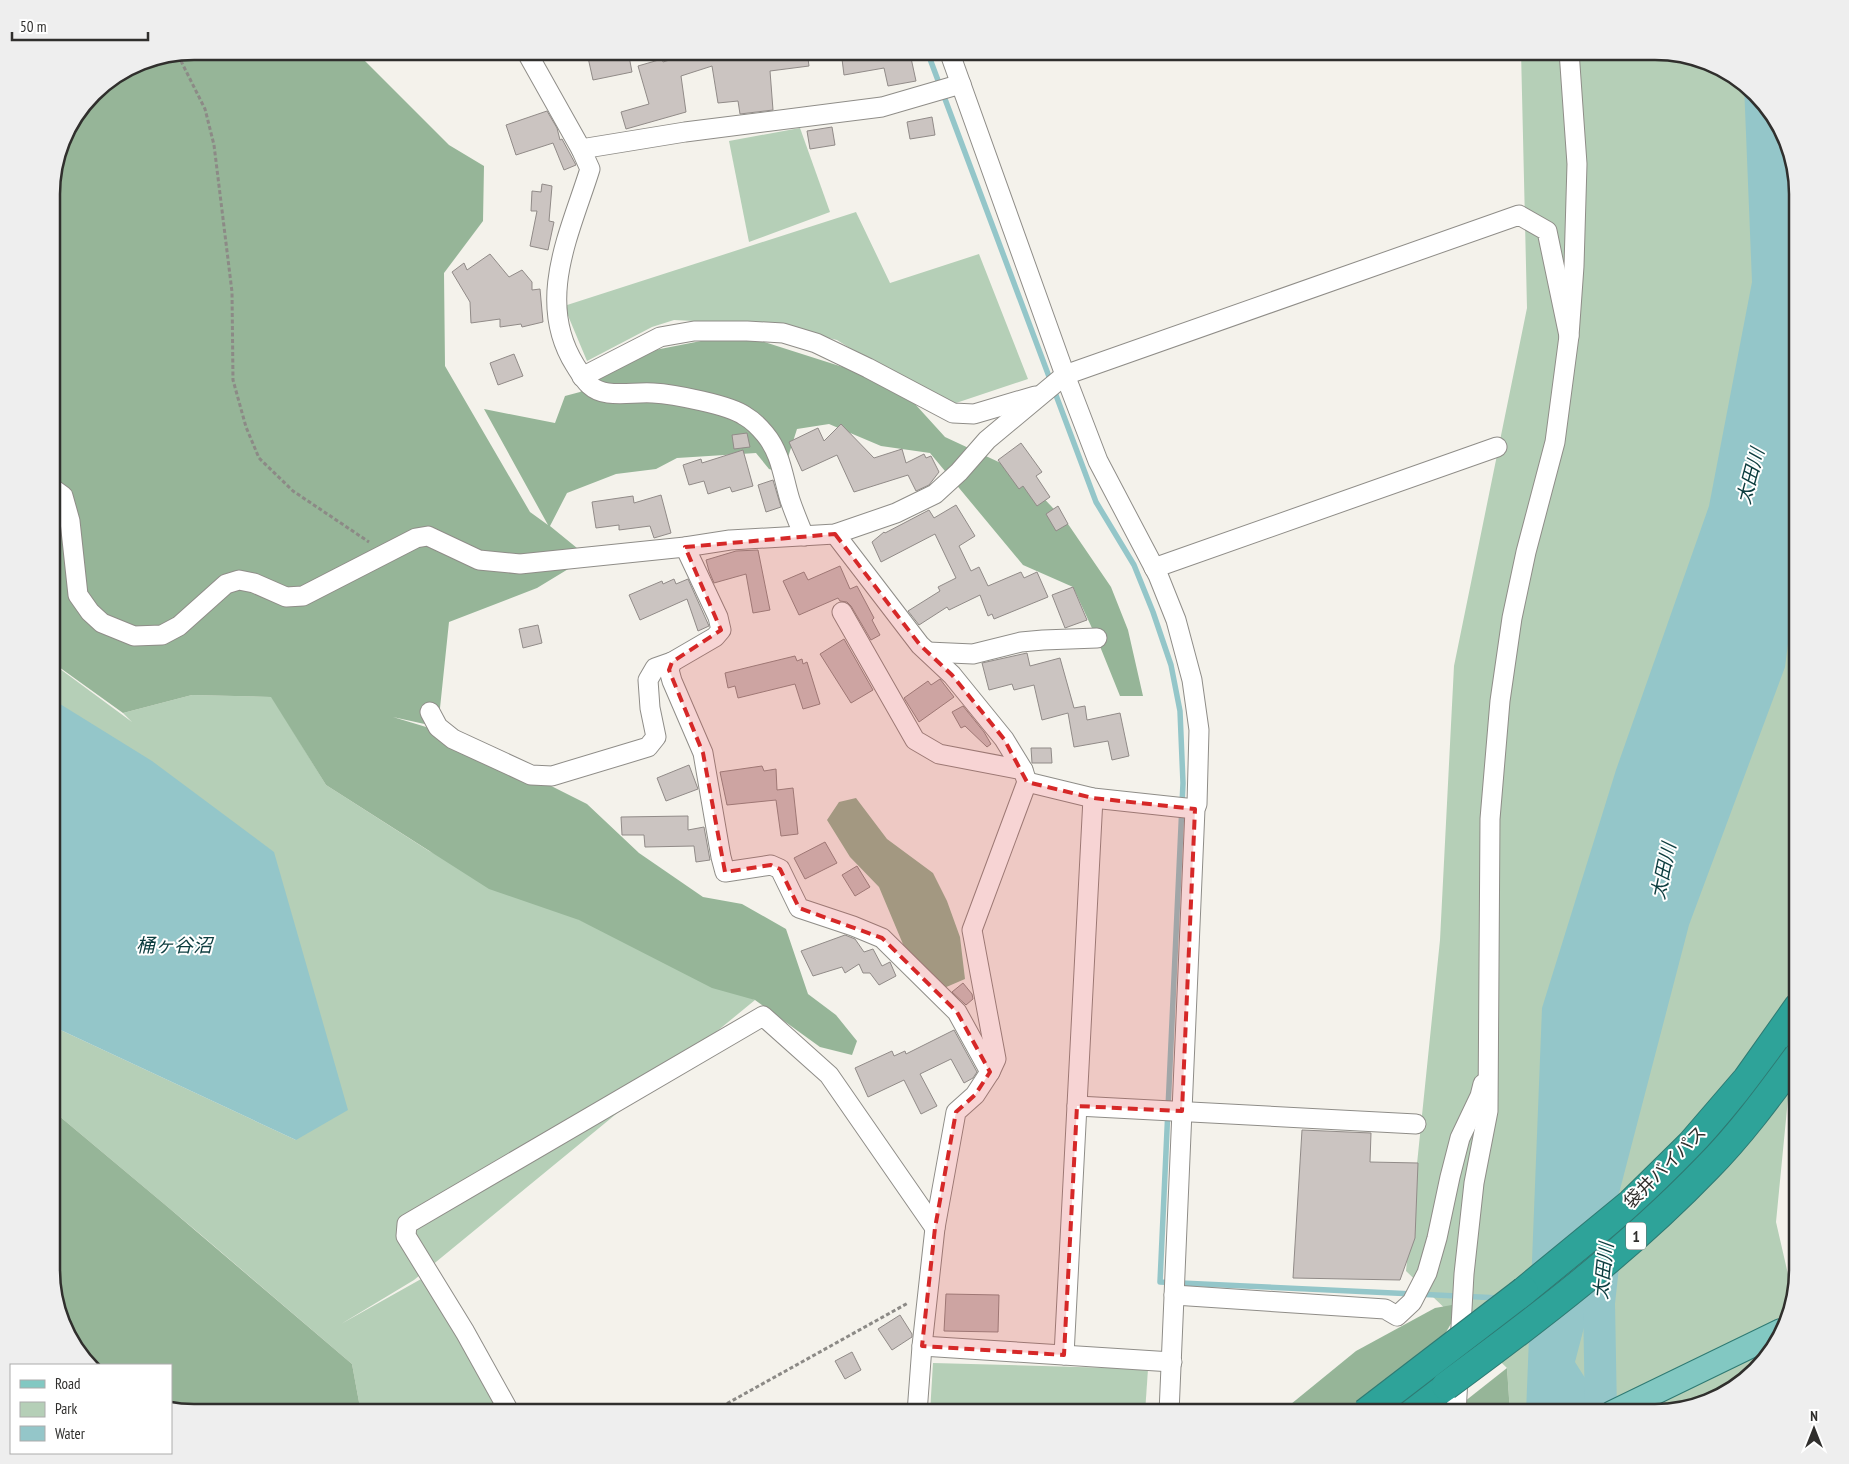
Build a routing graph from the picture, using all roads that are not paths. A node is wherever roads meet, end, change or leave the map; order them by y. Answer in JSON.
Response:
{"nodes":[{"id":1,"x":531,"y":60,"type":"edge"},
{"id":2,"x":952,"y":60,"type":"edge"},
{"id":3,"x":1570,"y":60,"type":"edge"},
{"id":4,"x":961,"y":84,"type":"junction"},
{"id":5,"x":582,"y":149,"type":"junction"},
{"id":6,"x":1569,"y":336,"type":"junction"},
{"id":7,"x":1065,"y":376,"type":"junction"},
{"id":8,"x":582,"y":377,"type":"junction"},
{"id":9,"x":1045,"y":392,"type":"junction"},
{"id":10,"x":1497,"y":447,"type":"dead end"},
{"id":11,"x":60,"y":494,"type":"edge"},
{"id":12,"x":835,"y":534,"type":"junction"},
{"id":13,"x":804,"y":536,"type":"junction"},
{"id":14,"x":686,"y":547,"type":"junction"},
{"id":15,"x":1154,"y":568,"type":"junction"},
{"id":16,"x":842,"y":612,"type":"dead end"},
{"id":17,"x":1097,"y":638,"type":"dead end"},
{"id":18,"x":928,"y":652,"type":"junction"},
{"id":19,"x":672,"y":662,"type":"junction"},
{"id":20,"x":430,"y":712,"type":"dead end"},
{"id":21,"x":1025,"y":776,"type":"junction"},
{"id":22,"x":1093,"y":798,"type":"junction"},
{"id":23,"x":1195,"y":809,"type":"junction"},
{"id":24,"x":1789,"y":1020,"type":"edge"},
{"id":25,"x":1488,"y":1054,"type":"junction"},
{"id":26,"x":1789,"y":1068,"type":"edge"},
{"id":27,"x":990,"y":1072,"type":"junction"},
{"id":28,"x":1077,"y":1106,"type":"junction"},
{"id":29,"x":1182,"y":1111,"type":"junction"},
{"id":30,"x":1416,"y":1124,"type":"dead end"},
{"id":31,"x":935,"y":1228,"type":"junction"},
{"id":32,"x":1174,"y":1295,"type":"junction"},
{"id":33,"x":1772,"y":1335,"type":"edge"},
{"id":34,"x":922,"y":1346,"type":"junction"},
{"id":35,"x":1064,"y":1355,"type":"junction"},
{"id":36,"x":1172,"y":1362,"type":"junction"},
{"id":37,"x":1446,"y":1386,"type":"junction"},
{"id":38,"x":505,"y":1404,"type":"edge"},
{"id":39,"x":918,"y":1404,"type":"edge"},
{"id":40,"x":1170,"y":1404,"type":"edge"},
{"id":41,"x":1376,"y":1404,"type":"edge"},
{"id":42,"x":1421,"y":1404,"type":"edge"},
{"id":43,"x":1425,"y":1404,"type":"edge"},
{"id":44,"x":1457,"y":1404,"type":"edge"},
{"id":45,"x":1631,"y":1404,"type":"edge"}],
"edges":[{"from":1,"to":5,"type":"street"},
{"from":2,"to":4,"type":"street"},
{"from":3,"to":6,"type":"street"},
{"from":4,"to":5,"type":"street"},
{"from":4,"to":7,"type":"street"},
{"from":5,"to":8,"type":"street"},
{"from":6,"to":7,"type":"street"},
{"from":6,"to":25,"type":"street"},
{"from":7,"to":9,"type":"street"},
{"from":7,"to":15,"type":"street"},
{"from":8,"to":9,"type":"street"},
{"from":8,"to":13,"type":"street"},
{"from":9,"to":12,"type":"street"},
{"from":10,"to":15,"type":"street"},
{"from":11,"to":14,"type":"street"},
{"from":12,"to":13,"type":"street"},
{"from":12,"to":18,"type":"street"},
{"from":13,"to":14,"type":"street"},
{"from":14,"to":19,"type":"street"},
{"from":15,"to":23,"type":"street"},
{"from":16,"to":21,"type":"street"},
{"from":17,"to":18,"type":"street"},
{"from":18,"to":21,"type":"street"},
{"from":19,"to":20,"type":"street"},
{"from":19,"to":27,"type":"street"},
{"from":21,"to":22,"type":"street"},
{"from":21,"to":27,"type":"street"},
{"from":22,"to":23,"type":"street"},
{"from":22,"to":28,"type":"street"},
{"from":23,"to":29,"type":"street"},
{"from":24,"to":41,"type":"highway","name":"袋井バイパス","number":"1","bridge":true},
{"from":25,"to":32,"type":"street"},
{"from":25,"to":44,"type":"street"},
{"from":26,"to":37,"type":"highway","name":"袋井バイパス","number":"1","bridge":true},
{"from":27,"to":31,"type":"street"},
{"from":28,"to":29,"type":"street"},
{"from":28,"to":35,"type":"street"},
{"from":29,"to":30,"type":"street"},
{"from":29,"to":32,"type":"street"},
{"from":31,"to":34,"type":"street"},
{"from":31,"to":38,"type":"street"},
{"from":32,"to":36,"type":"street"},
{"from":33,"to":45,"type":"main road"},
{"from":34,"to":35,"type":"street"},
{"from":34,"to":39,"type":"street"},
{"from":35,"to":36,"type":"street"},
{"from":36,"to":40,"type":"street"},
{"from":37,"to":42,"type":"highway","name":"袋井バイパス","number":"1"},
{"from":37,"to":43,"type":"highway","number":"1"}]}
